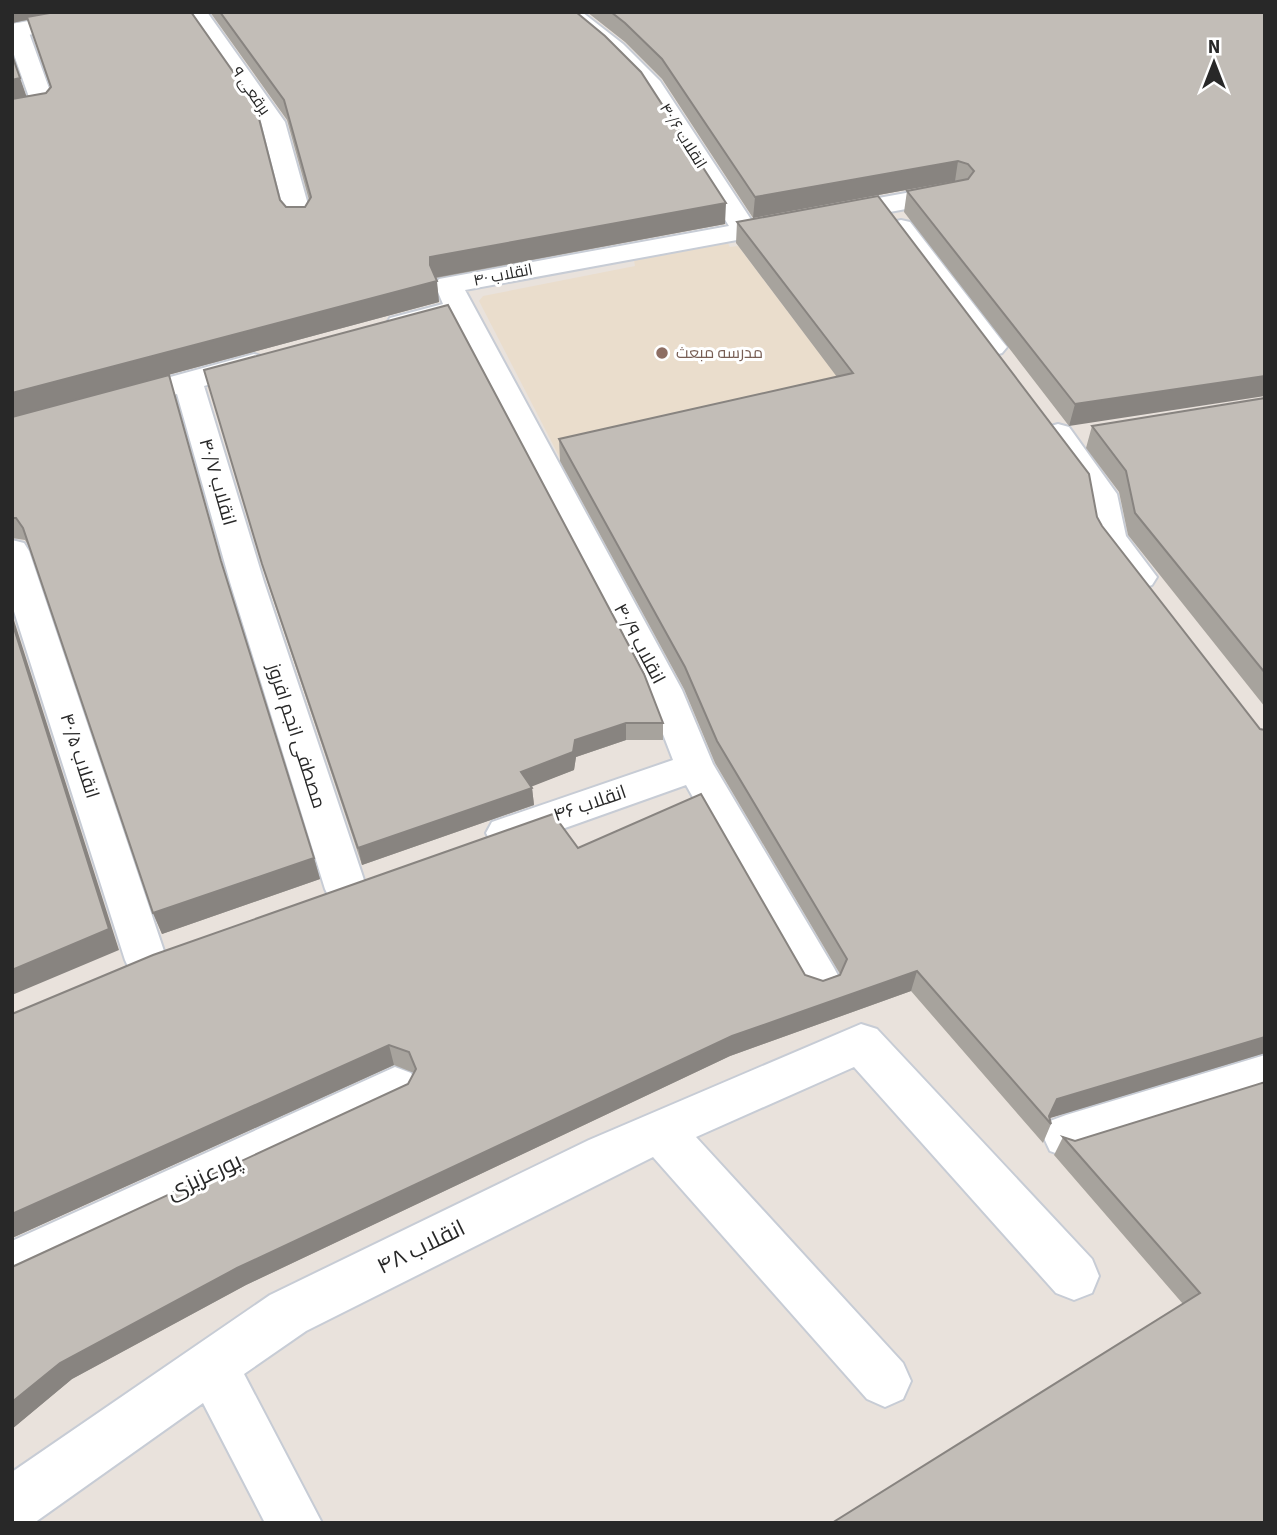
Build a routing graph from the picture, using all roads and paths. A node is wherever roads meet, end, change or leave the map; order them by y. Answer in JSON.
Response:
{"nodes":[{"id":1,"x":114,"y":12,"type":"edge"},
{"id":2,"x":196,"y":12,"type":"edge"},
{"id":3,"x":569,"y":12,"type":"edge"},
{"id":4,"x":15,"y":31,"type":"edge"},
{"id":5,"x":12,"y":111,"type":"edge"},
{"id":6,"x":955,"y":192,"type":"edge"},
{"id":7,"x":882,"y":205,"type":"junction"},
{"id":8,"x":299,"y":219,"type":"edge"},
{"id":9,"x":744,"y":229,"type":"junction"},
{"id":10,"x":459,"y":308,"type":"junction"},
{"id":11,"x":369,"y":332,"type":"edge"},
{"id":12,"x":278,"y":356,"type":"edge"},
{"id":13,"x":1013,"y":374,"type":"edge"},
{"id":14,"x":188,"y":381,"type":"junction"},
{"id":15,"x":100,"y":405,"type":"edge"},
{"id":16,"x":1037,"y":407,"type":"edge"},
{"id":17,"x":12,"y":551,"type":"edge"},
{"id":18,"x":247,"y":582,"type":"joint"},
{"id":19,"x":1158,"y":601,"type":"edge"},
{"id":20,"x":695,"y":767,"type":"junction"},
{"id":21,"x":475,"y":844,"type":"edge"},
{"id":22,"x":384,"y":876,"type":"edge"},
{"id":23,"x":110,"y":976,"type":"edge"},
{"id":24,"x":819,"y":981,"type":"edge"},
{"id":25,"x":1265,"y":1075,"type":"edge"},
{"id":26,"x":395,"y":1087,"type":"edge"},
{"id":27,"x":660,"y":1131,"type":"junction"},
{"id":28,"x":1066,"y":1136,"type":"edge"},
{"id":29,"x":12,"y":1266,"type":"edge"},
{"id":30,"x":1074,"y":1276,"type":"dead end"},
{"id":31,"x":212,"y":1366,"type":"junction"},
{"id":32,"x":885,"y":1381,"type":"dead end"},
{"id":33,"x":12,"y":1505,"type":"edge"},
{"id":34,"x":295,"y":1523,"type":"edge"}],
"edges":[{"from":1,"to":4,"type":"street"},
{"from":2,"to":8,"type":"street","name":"برقعی ۹"},
{"from":3,"to":9,"type":"street","name":"انقلاب ۴۰/۶"},
{"from":4,"to":5,"type":"street"},
{"from":6,"to":7,"type":"street","name":"انقلاب ۴۰"},
{"from":7,"to":9,"type":"street","name":"انقلاب ۴۰"},
{"from":7,"to":13,"type":"street"},
{"from":9,"to":10,"type":"street","name":"انقلاب ۴۰"},
{"from":10,"to":11,"type":"street","name":"انقلاب ۴۰"},
{"from":10,"to":20,"type":"street","name":"انقلاب ۴۰/۹"},
{"from":12,"to":14,"type":"street"},
{"from":14,"to":15,"type":"street"},
{"from":14,"to":18,"type":"street","name":"انقلاب ۴۰/۷"},
{"from":16,"to":19,"type":"street"},
{"from":17,"to":23,"type":"street","name":"انقلاب ۴۰/۵"},
{"from":18,"to":22,"type":"street","name":"مصطفی انجم افروز"},
{"from":20,"to":21,"type":"street","name":"انقلاب ۴۶"},
{"from":20,"to":24,"type":"street","name":"انقلاب ۴۰/۹"},
{"from":25,"to":28,"type":"street"},
{"from":26,"to":29,"type":"street","name":"پورعزیزی"},
{"from":27,"to":30,"type":"street","name":"انقلاب ۴۸"},
{"from":27,"to":31,"type":"street","name":"انقلاب ۴۸"},
{"from":27,"to":32,"type":"street"},
{"from":31,"to":33,"type":"street","name":"انقلاب ۴۸"},
{"from":31,"to":34,"type":"street"}]}
